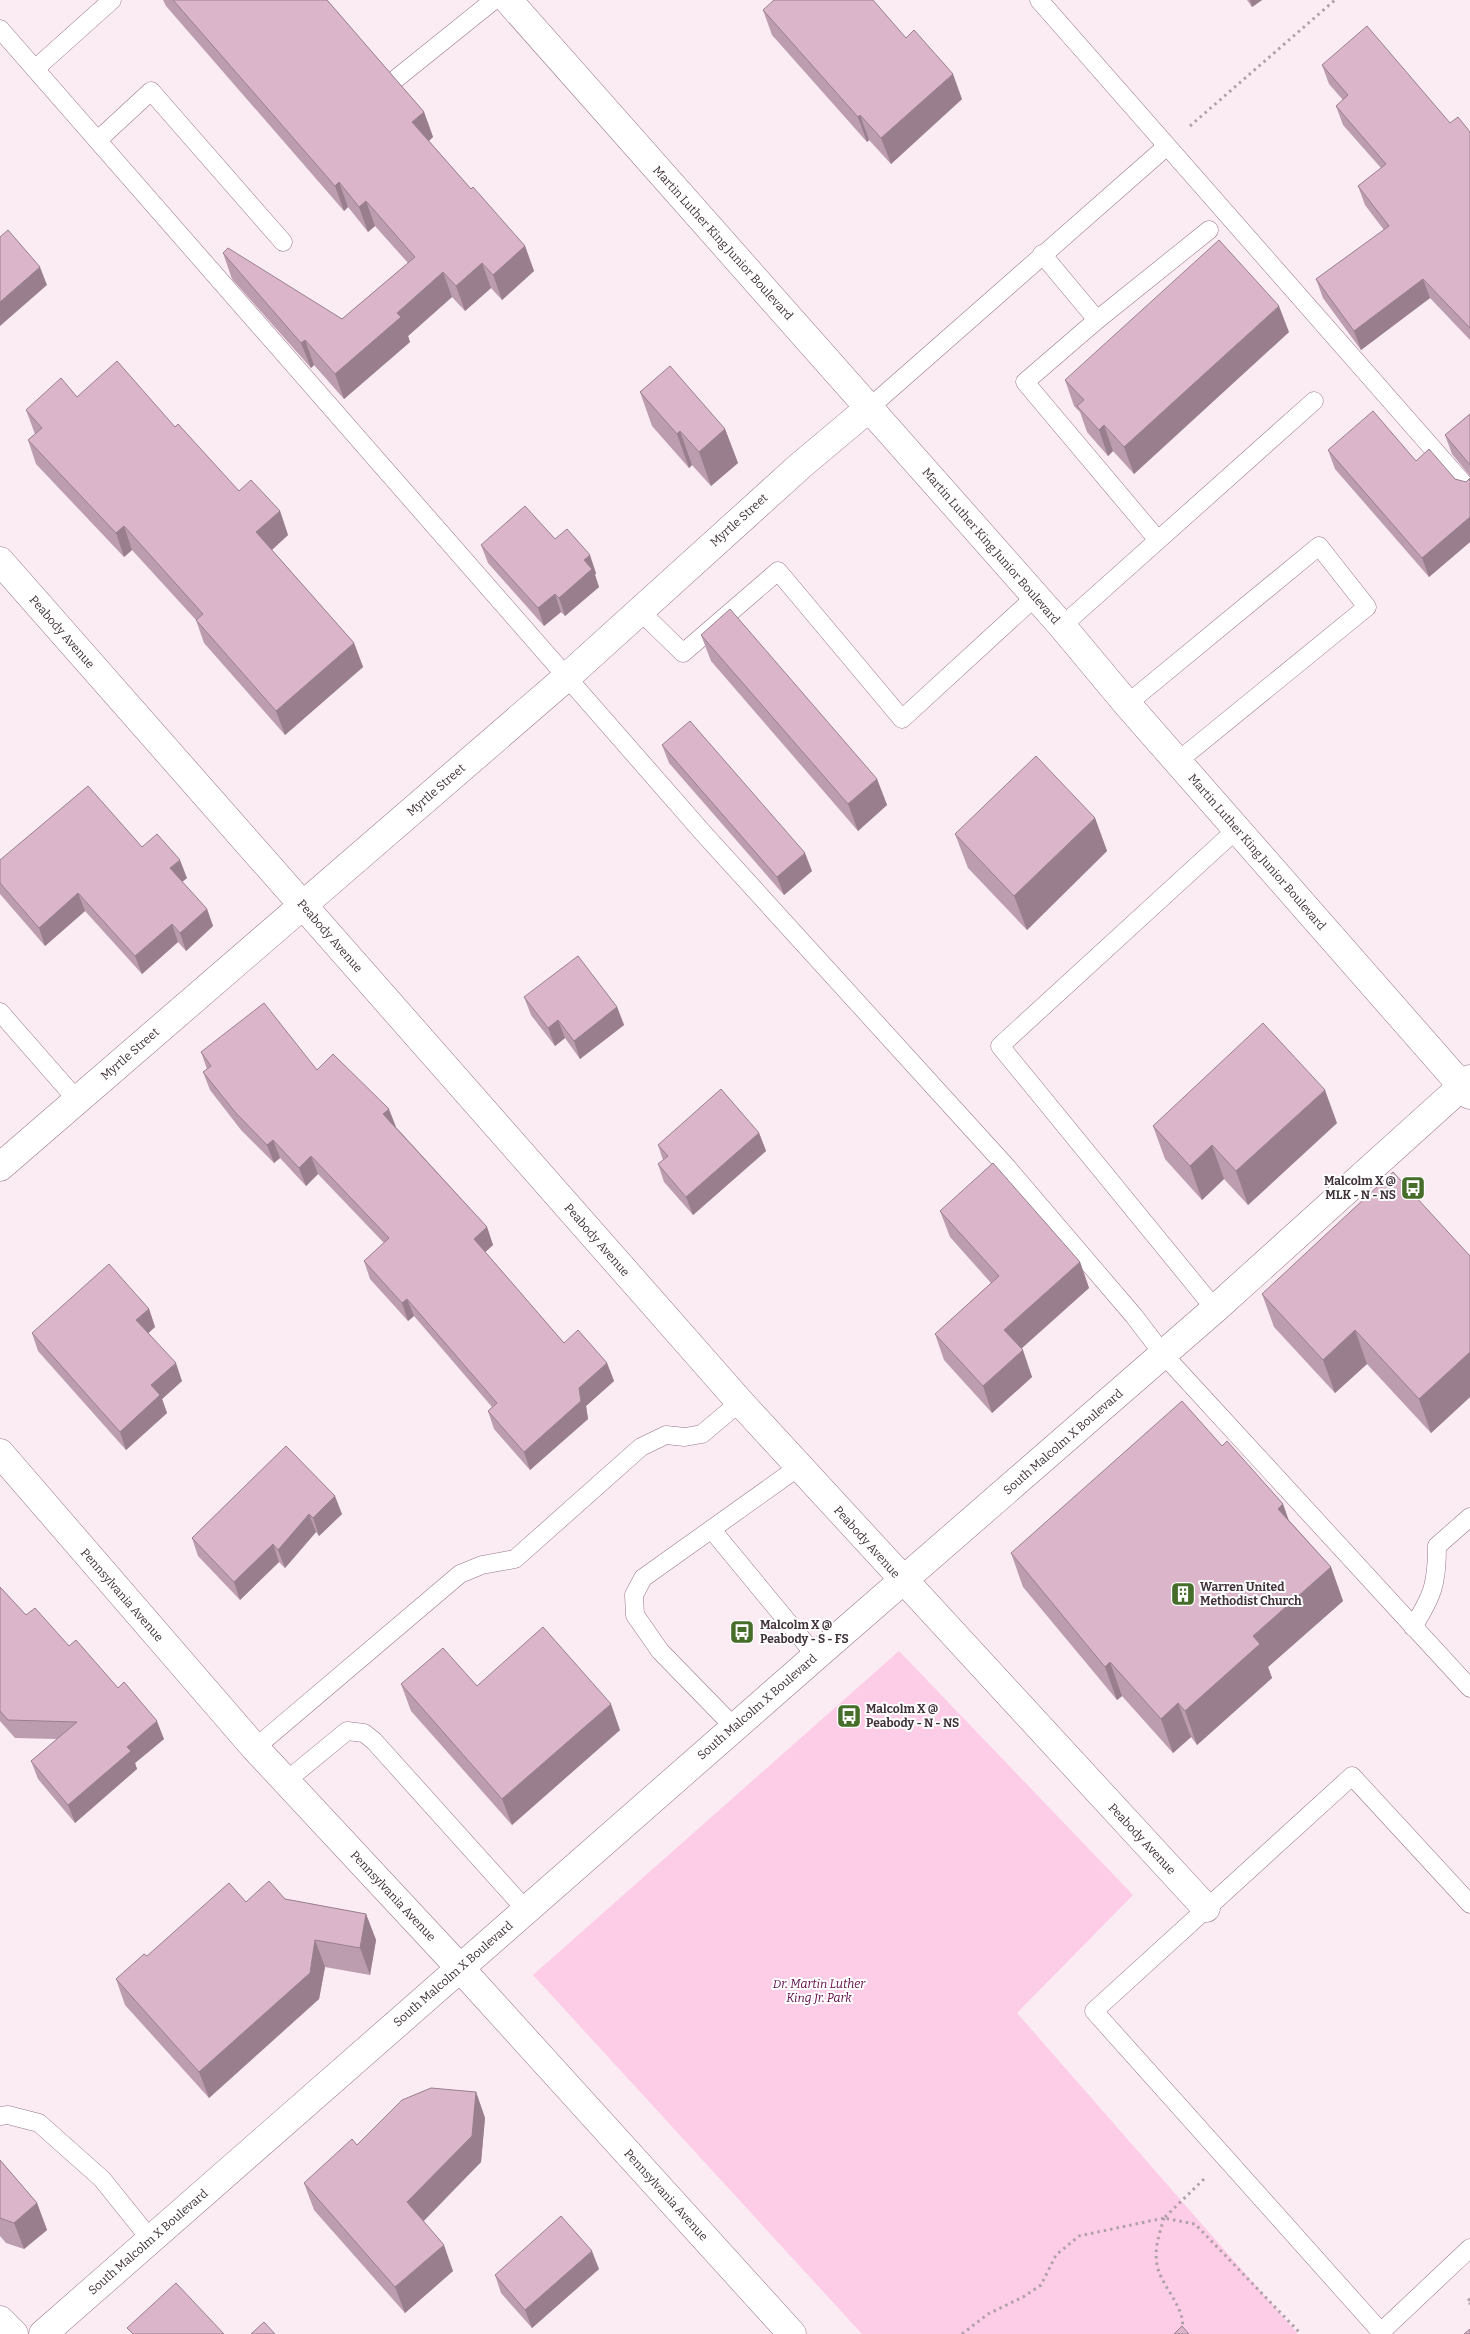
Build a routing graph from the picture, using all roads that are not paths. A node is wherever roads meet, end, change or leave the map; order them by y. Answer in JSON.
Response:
{"nodes":[{"id":1,"x":112,"y":0,"type":"edge"},
{"id":2,"x":494,"y":0,"type":"edge"},
{"id":3,"x":508,"y":0,"type":"edge"},
{"id":4,"x":1039,"y":0,"type":"edge"},
{"id":5,"x":0,"y":29,"type":"edge"},
{"id":6,"x":35,"y":69,"type":"junction"},
{"id":7,"x":397,"y":78,"type":"edge"},
{"id":8,"x":98,"y":140,"type":"junction"},
{"id":9,"x":1167,"y":146,"type":"junction"},
{"id":10,"x":1209,"y":230,"type":"dead end"},
{"id":11,"x":283,"y":242,"type":"dead end"},
{"id":12,"x":1042,"y":254,"type":"junction"},
{"id":13,"x":1097,"y":320,"type":"junction"},
{"id":14,"x":1314,"y":401,"type":"dead end"},
{"id":15,"x":869,"y":408,"type":"junction"},
{"id":16,"x":1470,"y":491,"type":"edge"},
{"id":17,"x":1157,"y":539,"type":"junction"},
{"id":18,"x":0,"y":561,"type":"edge"},
{"id":19,"x":1035,"y":597,"type":"junction"},
{"id":20,"x":639,"y":610,"type":"junction"},
{"id":21,"x":1062,"y":626,"type":"junction"},
{"id":22,"x":568,"y":676,"type":"junction"},
{"id":23,"x":1127,"y":704,"type":"junction"},
{"id":24,"x":1178,"y":761,"type":"junction"},
{"id":25,"x":1237,"y":829,"type":"junction"},
{"id":26,"x":303,"y":906,"type":"junction"},
{"id":27,"x":0,"y":1012,"type":"edge"},
{"id":28,"x":1467,"y":1087,"type":"edge"},
{"id":29,"x":77,"y":1100,"type":"junction"},
{"id":30,"x":0,"y":1167,"type":"edge"},
{"id":31,"x":1215,"y":1309,"type":"junction"},
{"id":32,"x":1162,"y":1354,"type":"junction"},
{"id":33,"x":740,"y":1402,"type":"junction"},
{"id":34,"x":0,"y":1454,"type":"edge"},
{"id":35,"x":800,"y":1466,"type":"junction"},
{"id":36,"x":1470,"y":1518,"type":"edge"},
{"id":37,"x":712,"y":1530,"type":"junction"},
{"id":38,"x":903,"y":1582,"type":"junction"},
{"id":39,"x":1413,"y":1626,"type":"junction"},
{"id":40,"x":816,"y":1656,"type":"junction"},
{"id":41,"x":1470,"y":1688,"type":"edge"},
{"id":42,"x":734,"y":1727,"type":"junction"},
{"id":43,"x":255,"y":1748,"type":"junction"},
{"id":44,"x":286,"y":1781,"type":"junction"},
{"id":45,"x":1470,"y":1904,"type":"edge"},
{"id":46,"x":1206,"y":1908,"type":"junction"},
{"id":47,"x":526,"y":1910,"type":"junction"},
{"id":48,"x":460,"y":1968,"type":"junction"},
{"id":49,"x":0,"y":2116,"type":"edge"},
{"id":50,"x":151,"y":2240,"type":"junction"},
{"id":51,"x":1470,"y":2248,"type":"edge"},
{"id":52,"x":0,"y":2320,"type":"edge"},
{"id":53,"x":1381,"y":2333,"type":"edge"},
{"id":54,"x":14,"y":2334,"type":"edge"},
{"id":55,"x":43,"y":2334,"type":"edge"},
{"id":56,"x":792,"y":2334,"type":"edge"}],
"edges":[{"from":1,"to":6,"type":"lane"},
{"from":2,"to":7,"type":"lane"},
{"from":3,"to":15,"type":"street","name":"Martin Luther King Junior Boulevard"},
{"from":4,"to":9,"type":"lane"},
{"from":5,"to":6,"type":"lane"},
{"from":6,"to":8,"type":"lane"},
{"from":8,"to":11,"type":"lane"},
{"from":8,"to":22,"type":"lane"},
{"from":9,"to":12,"type":"lane"},
{"from":9,"to":16,"type":"lane"},
{"from":10,"to":13,"type":"lane"},
{"from":12,"to":13,"type":"lane"},
{"from":12,"to":15,"type":"lane"},
{"from":13,"to":17,"type":"lane"},
{"from":14,"to":17,"type":"lane"},
{"from":15,"to":19,"type":"street","name":"Martin Luther King Junior Boulevard"},
{"from":15,"to":20,"type":"street","name":"Myrtle Street"},
{"from":17,"to":21,"type":"lane"},
{"from":18,"to":26,"type":"street","name":"Peabody Avenue"},
{"from":19,"to":20,"type":"lane"},
{"from":19,"to":21,"type":"street","name":"Martin Luther King Junior Boulevard"},
{"from":20,"to":22,"type":"street","name":"Myrtle Street"},
{"from":21,"to":23,"type":"street","name":"Martin Luther King Junior Boulevard"},
{"from":22,"to":26,"type":"street","name":"Myrtle Street"},
{"from":22,"to":32,"type":"lane"},
{"from":23,"to":24,"type":"street","name":"Martin Luther King Junior Boulevard"},
{"from":23,"to":24,"type":"lane"},
{"from":24,"to":25,"type":"street","name":"Martin Luther King Junior Boulevard"},
{"from":25,"to":28,"type":"street","name":"Martin Luther King Junior Boulevard"},
{"from":25,"to":31,"type":"lane"},
{"from":26,"to":29,"type":"street","name":"Myrtle Street"},
{"from":26,"to":33,"type":"street","name":"Peabody Avenue"},
{"from":27,"to":29,"type":"lane"},
{"from":28,"to":31,"type":"street","name":"South Malcolm X Boulevard"},
{"from":29,"to":30,"type":"street","name":"Myrtle Street"},
{"from":31,"to":32,"type":"street","name":"South Malcolm X Boulevard"},
{"from":32,"to":38,"type":"street","name":"South Malcolm X Boulevard"},
{"from":32,"to":39,"type":"lane"},
{"from":33,"to":35,"type":"street","name":"Peabody Avenue"},
{"from":33,"to":43,"type":"lane"},
{"from":34,"to":43,"type":"street","name":"Pennsylvania Avenue"},
{"from":35,"to":37,"type":"lane"},
{"from":35,"to":38,"type":"street","name":"Peabody Avenue"},
{"from":36,"to":39,"type":"lane"},
{"from":37,"to":40,"type":"lane"},
{"from":37,"to":42,"type":"lane"},
{"from":38,"to":40,"type":"street","name":"South Malcolm X Boulevard"},
{"from":38,"to":46,"type":"street","name":"Peabody Avenue"},
{"from":39,"to":41,"type":"lane"},
{"from":40,"to":42,"type":"street","name":"South Malcolm X Boulevard"},
{"from":42,"to":47,"type":"street","name":"South Malcolm X Boulevard"},
{"from":43,"to":44,"type":"street","name":"Pennsylvania Avenue"},
{"from":44,"to":47,"type":"lane"},
{"from":44,"to":48,"type":"street","name":"Pennsylvania Avenue"},
{"from":45,"to":46,"type":"lane"},
{"from":46,"to":53,"type":"lane"},
{"from":47,"to":48,"type":"street","name":"South Malcolm X Boulevard"},
{"from":48,"to":50,"type":"street","name":"South Malcolm X Boulevard"},
{"from":48,"to":56,"type":"street","name":"Pennsylvania Avenue"},
{"from":49,"to":50,"type":"lane"},
{"from":50,"to":55,"type":"street","name":"South Malcolm X Boulevard"},
{"from":51,"to":53,"type":"lane"},
{"from":52,"to":54,"type":"street"}]}
